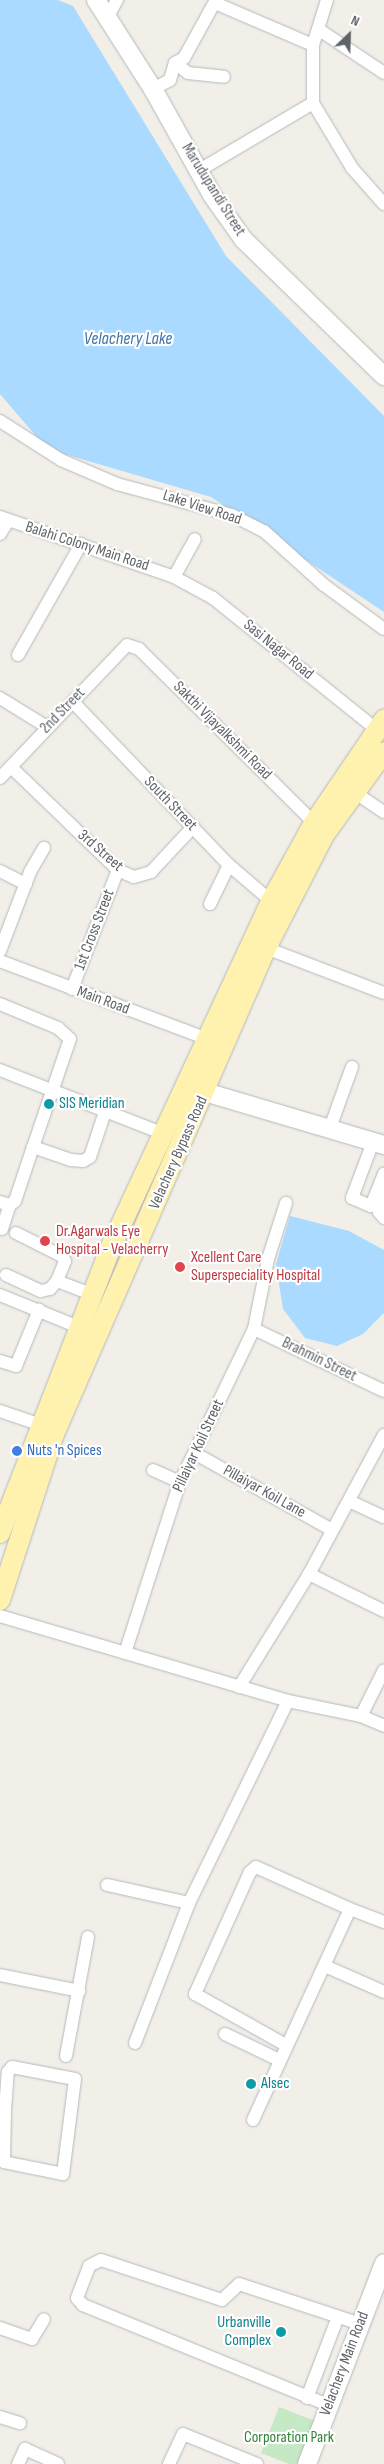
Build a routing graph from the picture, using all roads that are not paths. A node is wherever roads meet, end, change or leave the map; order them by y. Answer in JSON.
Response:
{"nodes":[{"id":1,"x":96,"y":0,"type":"edge"},
{"id":2,"x":117,"y":0,"type":"edge"},
{"id":3,"x":327,"y":0,"type":"edge"},
{"id":4,"x":215,"y":1,"type":"edge"},
{"id":5,"x":107,"y":18,"type":"junction"},
{"id":6,"x":318,"y":29,"type":"junction"},
{"id":7,"x":314,"y":45,"type":"junction"},
{"id":8,"x":176,"y":63,"type":"junction"},
{"id":9,"x":384,"y":73,"type":"edge"},
{"id":10,"x":224,"y":77,"type":"dead end"},
{"id":11,"x":153,"y":89,"type":"junction"},
{"id":12,"x":313,"y":102,"type":"junction"},
{"id":13,"x":198,"y":171,"type":"junction"},
{"id":14,"x":384,"y":204,"type":"edge"},
{"id":15,"x":384,"y":376,"type":"edge"},
{"id":16,"x":0,"y":421,"type":"edge"},
{"id":17,"x":4,"y":519,"type":"edge"},
{"id":18,"x":0,"y":534,"type":"edge"},
{"id":19,"x":195,"y":539,"type":"dead end"},
{"id":20,"x":82,"y":544,"type":"junction"},
{"id":21,"x":174,"y":576,"type":"junction"},
{"id":22,"x":384,"y":629,"type":"edge"},
{"id":23,"x":127,"y":645,"type":"joint"},
{"id":24,"x":18,"y":655,"type":"dead end"},
{"id":25,"x":0,"y":698,"type":"edge"},
{"id":26,"x":73,"y":702,"type":"junction"},
{"id":27,"x":380,"y":725,"type":"edge"},
{"id":28,"x":47,"y":727,"type":"junction"},
{"id":29,"x":384,"y":752,"type":"edge"},
{"id":30,"x":11,"y":767,"type":"junction"},
{"id":31,"x":0,"y":778,"type":"edge"},
{"id":32,"x":354,"y":792,"type":"junction"},
{"id":33,"x":384,"y":812,"type":"edge"},
{"id":34,"x":314,"y":823,"type":"junction"},
{"id":35,"x":193,"y":827,"type":"junction"},
{"id":36,"x":44,"y":848,"type":"dead end"},
{"id":37,"x":229,"y":865,"type":"junction"},
{"id":38,"x":118,"y":870,"type":"junction"},
{"id":39,"x":0,"y":871,"type":"edge"},
{"id":40,"x":26,"y":884,"type":"junction"},
{"id":41,"x":271,"y":901,"type":"junction"},
{"id":42,"x":210,"y":904,"type":"dead end"},
{"id":43,"x":266,"y":948,"type":"junction"},
{"id":44,"x":0,"y":951,"type":"edge"},
{"id":45,"x":0,"y":961,"type":"edge"},
{"id":46,"x":72,"y":989,"type":"junction"},
{"id":47,"x":384,"y":993,"type":"edge"},
{"id":48,"x":0,"y":1004,"type":"edge"},
{"id":49,"x":207,"y":1039,"type":"junction"},
{"id":50,"x":352,"y":1067,"type":"dead end"},
{"id":51,"x":0,"y":1070,"type":"edge"},
{"id":52,"x":52,"y":1091,"type":"junction"},
{"id":53,"x":206,"y":1092,"type":"junction"},
{"id":54,"x":105,"y":1112,"type":"junction"},
{"id":55,"x":330,"y":1128,"type":"junction"},
{"id":56,"x":164,"y":1134,"type":"junction"},
{"id":57,"x":378,"y":1143,"type":"edge"},
{"id":58,"x":33,"y":1147,"type":"junction"},
{"id":59,"x":384,"y":1174,"type":"edge"},
{"id":60,"x":384,"y":1195,"type":"edge"},
{"id":61,"x":286,"y":1202,"type":"dead end"},
{"id":62,"x":5,"y":1203,"type":"edge"},
{"id":63,"x":384,"y":1218,"type":"edge"},
{"id":64,"x":2,"y":1229,"type":"dead end"},
{"id":65,"x":16,"y":1233,"type":"dead end"},
{"id":66,"x":112,"y":1244,"type":"junction"},
{"id":67,"x":134,"y":1256,"type":"junction"},
{"id":68,"x":6,"y":1275,"type":"dead end"},
{"id":69,"x":57,"y":1281,"type":"junction"},
{"id":70,"x":0,"y":1295,"type":"edge"},
{"id":71,"x":93,"y":1295,"type":"junction"},
{"id":72,"x":39,"y":1310,"type":"junction"},
{"id":73,"x":81,"y":1328,"type":"junction"},
{"id":74,"x":254,"y":1329,"type":"junction"},
{"id":75,"x":0,"y":1362,"type":"edge"},
{"id":76,"x":384,"y":1391,"type":"edge"},
{"id":77,"x":0,"y":1410,"type":"edge"},
{"id":78,"x":50,"y":1428,"type":"junction"},
{"id":79,"x":384,"y":1435,"type":"edge"},
{"id":80,"x":196,"y":1454,"type":"junction"},
{"id":81,"x":153,"y":1470,"type":"dead end"},
{"id":82,"x":180,"y":1482,"type":"junction"},
{"id":83,"x":349,"y":1501,"type":"junction"},
{"id":84,"x":384,"y":1517,"type":"edge"},
{"id":85,"x":332,"y":1530,"type":"junction"},
{"id":86,"x":0,"y":1533,"type":"edge"},
{"id":87,"x":309,"y":1574,"type":"junction"},
{"id":88,"x":0,"y":1600,"type":"edge"},
{"id":89,"x":384,"y":1611,"type":"edge"},
{"id":90,"x":0,"y":1616,"type":"edge"},
{"id":91,"x":125,"y":1653,"type":"junction"},
{"id":92,"x":384,"y":1670,"type":"edge"},
{"id":93,"x":239,"y":1687,"type":"junction"},
{"id":94,"x":288,"y":1701,"type":"junction"},
{"id":95,"x":361,"y":1716,"type":"junction"},
{"id":96,"x":384,"y":1726,"type":"edge"},
{"id":97,"x":107,"y":1885,"type":"dead end"},
{"id":98,"x":189,"y":1903,"type":"junction"},
{"id":99,"x":350,"y":1909,"type":"junction"},
{"id":100,"x":384,"y":1922,"type":"edge"},
{"id":101,"x":88,"y":1937,"type":"dead end"},
{"id":102,"x":325,"y":1966,"type":"junction"},
{"id":103,"x":0,"y":1975,"type":"edge"},
{"id":104,"x":79,"y":1991,"type":"junction"},
{"id":105,"x":384,"y":1992,"type":"edge"},
{"id":106,"x":225,"y":2034,"type":"dead end"},
{"id":107,"x":135,"y":2043,"type":"dead end"},
{"id":108,"x":286,"y":2045,"type":"junction"},
{"id":109,"x":66,"y":2056,"type":"dead end"},
{"id":110,"x":279,"y":2060,"type":"junction"},
{"id":111,"x":2,"y":2115,"type":"edge"},
{"id":112,"x":253,"y":2120,"type":"dead end"},
{"id":113,"x":384,"y":2263,"type":"edge"},
{"id":114,"x":338,"y":2317,"type":"junction"},
{"id":115,"x":44,"y":2319,"type":"dead end"},
{"id":116,"x":360,"y":2324,"type":"junction"},
{"id":117,"x":0,"y":2328,"type":"edge"},
{"id":118,"x":307,"y":2398,"type":"junction"},
{"id":119,"x":328,"y":2405,"type":"junction"},
{"id":120,"x":0,"y":2417,"type":"edge"},
{"id":121,"x":20,"y":2423,"type":"dead end"},
{"id":122,"x":18,"y":2464,"type":"edge"},
{"id":123,"x":58,"y":2464,"type":"edge"},
{"id":124,"x":169,"y":2464,"type":"edge"},
{"id":125,"x":257,"y":2464,"type":"edge"},
{"id":126,"x":307,"y":2464,"type":"edge"}],
"edges":[{"from":1,"to":5,"type":"street","name":"Marudupandi Street"},
{"from":2,"to":5,"type":"street"},
{"from":3,"to":6,"type":"street"},
{"from":4,"to":7,"type":"street"},
{"from":4,"to":8,"type":"street"},
{"from":5,"to":11,"type":"street","name":"Marudupandi Street"},
{"from":6,"to":7,"type":"street"},
{"from":6,"to":9,"type":"street"},
{"from":7,"to":12,"type":"street"},
{"from":8,"to":10,"type":"street"},
{"from":8,"to":11,"type":"street"},
{"from":11,"to":13,"type":"street","name":"Marudupandi Street"},
{"from":12,"to":13,"type":"street"},
{"from":12,"to":14,"type":"street"},
{"from":13,"to":15,"type":"street","name":"Marudupandi Street"},
{"from":16,"to":22,"type":"street","name":"Lake View Road"},
{"from":17,"to":18,"type":"street"},
{"from":17,"to":20,"type":"street","name":"Balahi Colony Main Road"},
{"from":19,"to":21,"type":"street"},
{"from":20,"to":21,"type":"street","name":"Balahi Colony Main Road"},
{"from":20,"to":24,"type":"street"},
{"from":21,"to":27,"type":"street","name":"Sasi Nagar Road"},
{"from":23,"to":26,"type":"street","name":"2nd Street"},
{"from":23,"to":34,"type":"street","name":"Sakthi Vijayalkshmi Road"},
{"from":25,"to":28,"type":"street"},
{"from":26,"to":28,"type":"street","name":"2nd Street"},
{"from":26,"to":35,"type":"street","name":"South Street"},
{"from":27,"to":34,"type":"main road","name":"Velachery Bypass Road"},
{"from":28,"to":30,"type":"street","name":"2nd Street"},
{"from":29,"to":32,"type":"main road","name":"Velachery Bypass Road"},
{"from":30,"to":31,"type":"street","name":"2nd Street"},
{"from":30,"to":38,"type":"street","name":"3rd Street"},
{"from":32,"to":33,"type":"street"},
{"from":32,"to":43,"type":"main road","name":"Velachery Bypass Road"},
{"from":34,"to":41,"type":"main road","name":"Velachery Bypass Road"},
{"from":35,"to":37,"type":"street","name":"South Street"},
{"from":35,"to":38,"type":"street","name":"3rd Street"},
{"from":36,"to":40,"type":"street"},
{"from":37,"to":41,"type":"street","name":"South Street"},
{"from":37,"to":42,"type":"street"},
{"from":38,"to":46,"type":"street","name":"1st Cross Street"},
{"from":39,"to":40,"type":"street"},
{"from":40,"to":44,"type":"street"},
{"from":41,"to":49,"type":"main road","name":"Velachery Bypass Road"},
{"from":43,"to":47,"type":"street"},
{"from":43,"to":53,"type":"main road","name":"Velachery Bypass Road"},
{"from":45,"to":46,"type":"street","name":"Main Road"},
{"from":46,"to":49,"type":"street","name":"Main Road"},
{"from":48,"to":52,"type":"street"},
{"from":49,"to":56,"type":"main road","name":"Velachery Bypass Road"},
{"from":50,"to":55,"type":"street"},
{"from":51,"to":52,"type":"street"},
{"from":52,"to":54,"type":"street"},
{"from":52,"to":58,"type":"street"},
{"from":53,"to":55,"type":"street"},
{"from":53,"to":67,"type":"main road","name":"Velachery Bypass Road"},
{"from":54,"to":56,"type":"street"},
{"from":54,"to":58,"type":"street"},
{"from":55,"to":57,"type":"street"},
{"from":56,"to":66,"type":"main road","name":"Velachery Bypass Road"},
{"from":57,"to":59,"type":"street"},
{"from":58,"to":62,"type":"street"},
{"from":60,"to":63,"type":"street"},
{"from":61,"to":74,"type":"street","name":"Pillaiyar Koil Street"},
{"from":62,"to":64,"type":"street"},
{"from":65,"to":69,"type":"street"},
{"from":66,"to":67,"type":"main road"},
{"from":66,"to":71,"type":"main road","name":"Velachery Bypass Road"},
{"from":67,"to":78,"type":"main road","name":"Velachery Bypass Road"},
{"from":68,"to":69,"type":"street"},
{"from":69,"to":71,"type":"street"},
{"from":70,"to":72,"type":"street"},
{"from":71,"to":73,"type":"main road","name":"Velachery Bypass Road"},
{"from":72,"to":73,"type":"street"},
{"from":72,"to":75,"type":"street"},
{"from":73,"to":78,"type":"main road","name":"Velachery Bypass Road"},
{"from":74,"to":76,"type":"street","name":"Brahmin Street"},
{"from":74,"to":80,"type":"street","name":"Pillaiyar Koil Street"},
{"from":77,"to":78,"type":"street"},
{"from":78,"to":86,"type":"main road","name":"Velachery Bypass Road"},
{"from":78,"to":88,"type":"main road","name":"Velachery Bypass Road"},
{"from":79,"to":83,"type":"street"},
{"from":80,"to":82,"type":"street","name":"Pillaiyar Koil Street"},
{"from":80,"to":85,"type":"street","name":"Pillaiyar Koil Lane"},
{"from":81,"to":82,"type":"street"},
{"from":82,"to":91,"type":"street","name":"Pillaiyar Koil Street"},
{"from":83,"to":84,"type":"street"},
{"from":83,"to":85,"type":"street"},
{"from":85,"to":87,"type":"street"},
{"from":87,"to":89,"type":"street"},
{"from":87,"to":93,"type":"street"},
{"from":90,"to":91,"type":"street"},
{"from":91,"to":93,"type":"street"},
{"from":92,"to":95,"type":"street"},
{"from":93,"to":94,"type":"street"},
{"from":94,"to":95,"type":"street"},
{"from":94,"to":98,"type":"street"},
{"from":95,"to":96,"type":"street"},
{"from":97,"to":98,"type":"street"},
{"from":98,"to":107,"type":"street"},
{"from":99,"to":100,"type":"street"},
{"from":99,"to":102,"type":"street"},
{"from":99,"to":108,"type":"street"},
{"from":101,"to":104,"type":"street"},
{"from":102,"to":105,"type":"street"},
{"from":102,"to":108,"type":"street"},
{"from":103,"to":104,"type":"street"},
{"from":104,"to":109,"type":"street"},
{"from":106,"to":110,"type":"street"},
{"from":108,"to":110,"type":"street"},
{"from":110,"to":112,"type":"street"},
{"from":111,"to":111,"type":"street"},
{"from":113,"to":116,"type":"street","name":"Velachery Main Road"},
{"from":114,"to":116,"type":"street"},
{"from":114,"to":118,"type":"street"},
{"from":114,"to":118,"type":"street"},
{"from":115,"to":117,"type":"street"},
{"from":116,"to":119,"type":"street","name":"Velachery Main Road"},
{"from":118,"to":119,"type":"street"},
{"from":119,"to":126,"type":"street","name":"Velachery Main Road"},
{"from":120,"to":121,"type":"street"},
{"from":122,"to":123,"type":"street"},
{"from":124,"to":125,"type":"street"}]}
